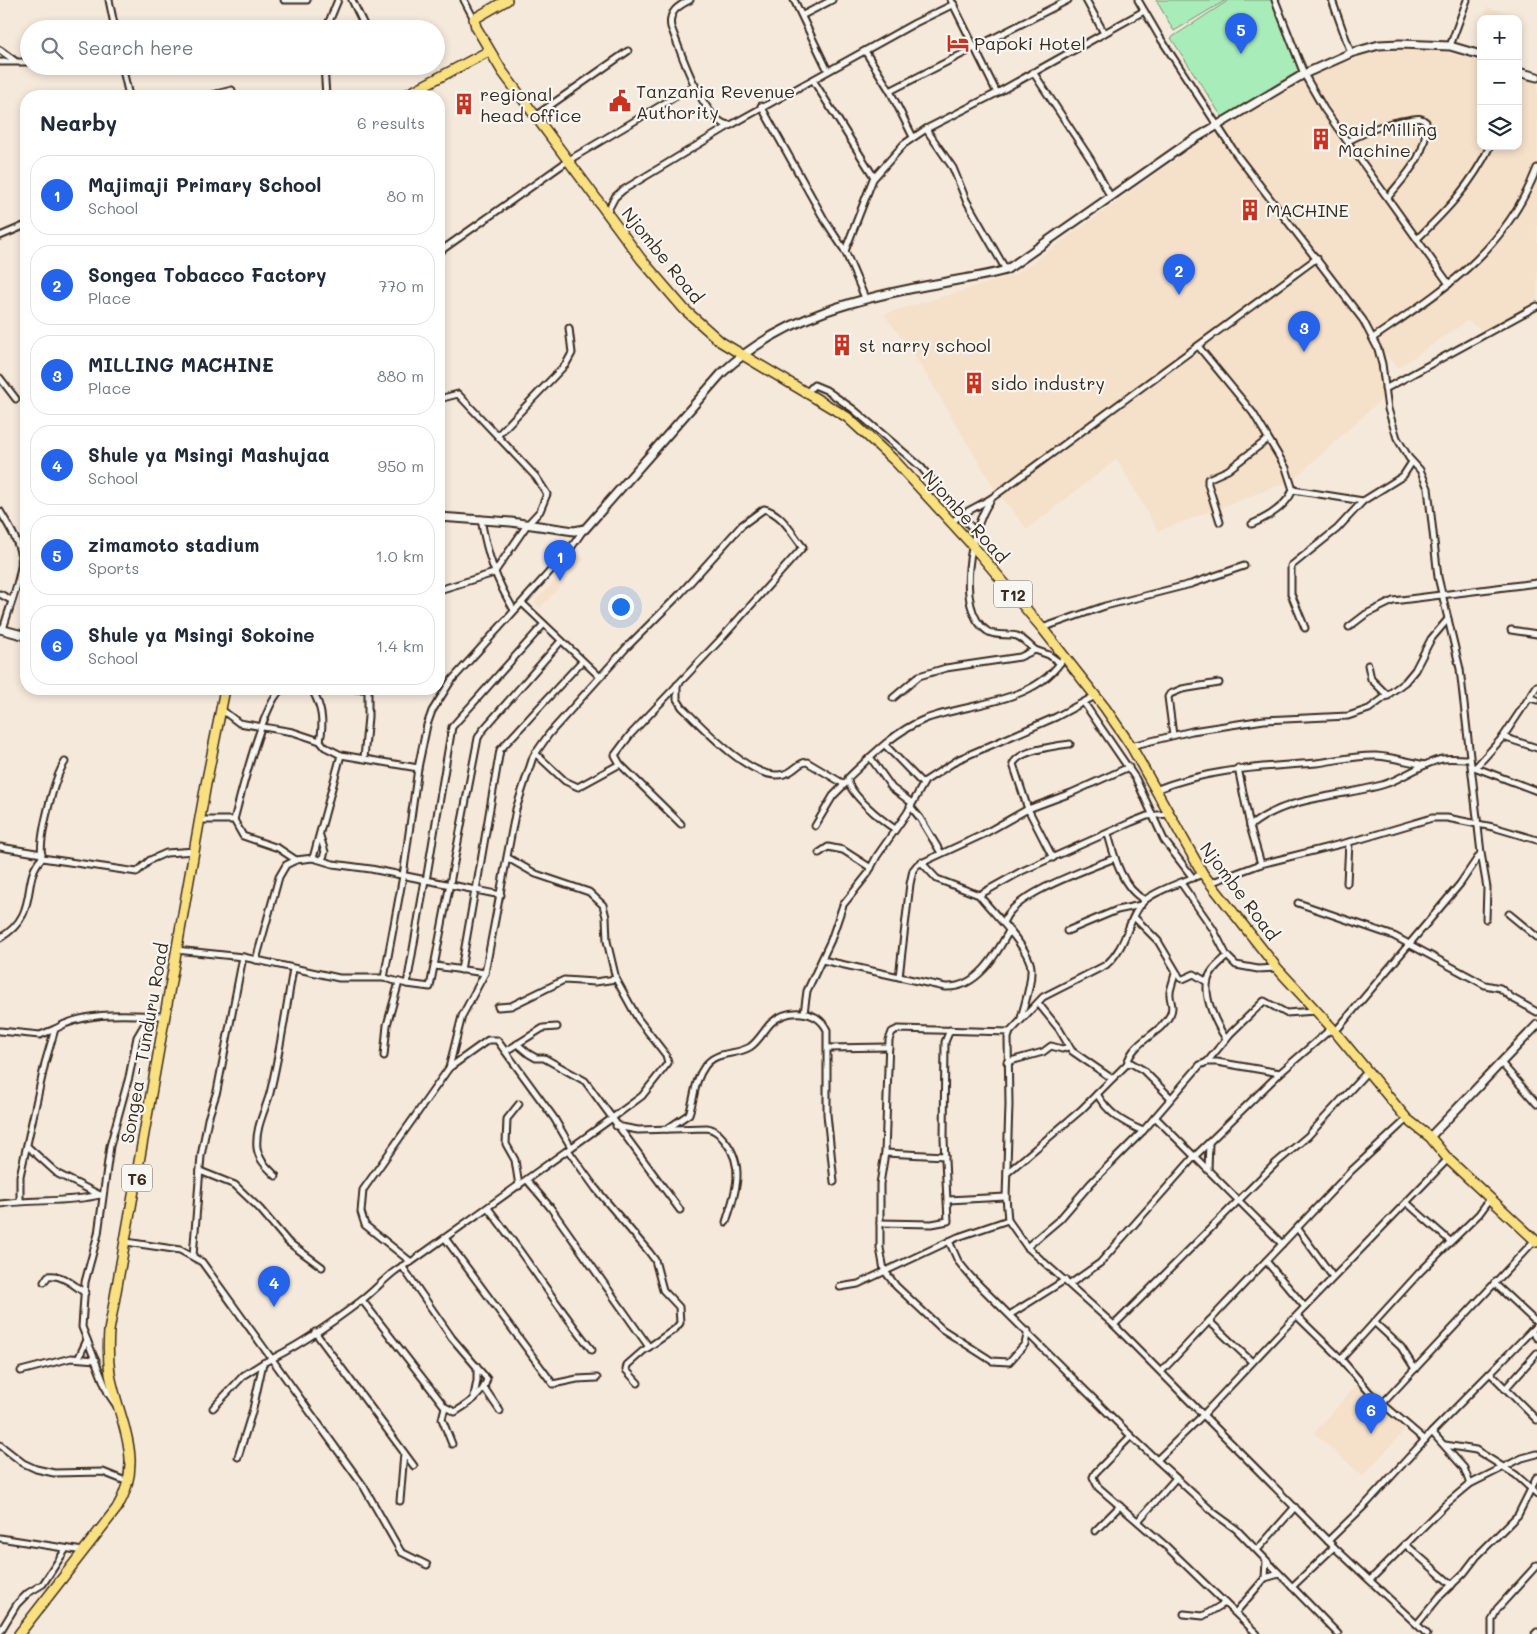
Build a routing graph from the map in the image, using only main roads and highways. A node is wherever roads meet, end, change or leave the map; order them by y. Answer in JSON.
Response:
{"nodes":[{"id":1,"x":507,"y":0,"type":"edge"},
{"id":2,"x":489,"y":51,"type":"junction"},
{"id":3,"x":445,"y":74,"type":"edge"},
{"id":4,"x":444,"y":75,"type":"edge"},
{"id":5,"x":415,"y":90,"type":"edge"},
{"id":6,"x":224,"y":695,"type":"edge"},
{"id":7,"x":1536,"y":1241,"type":"edge"},
{"id":8,"x":18,"y":1634,"type":"edge"}],
"edges":[{"from":1,"to":2,"type":"highway","name":"Njombe Road","number":"T12"},
{"from":2,"to":3,"type":"highway"},
{"from":2,"to":7,"type":"highway","name":"Njombe Road","number":"T12"},
{"from":4,"to":5,"type":"highway"},
{"from":6,"to":8,"type":"highway","name":"Songea - Tunduru Road","number":"T6"}]}
